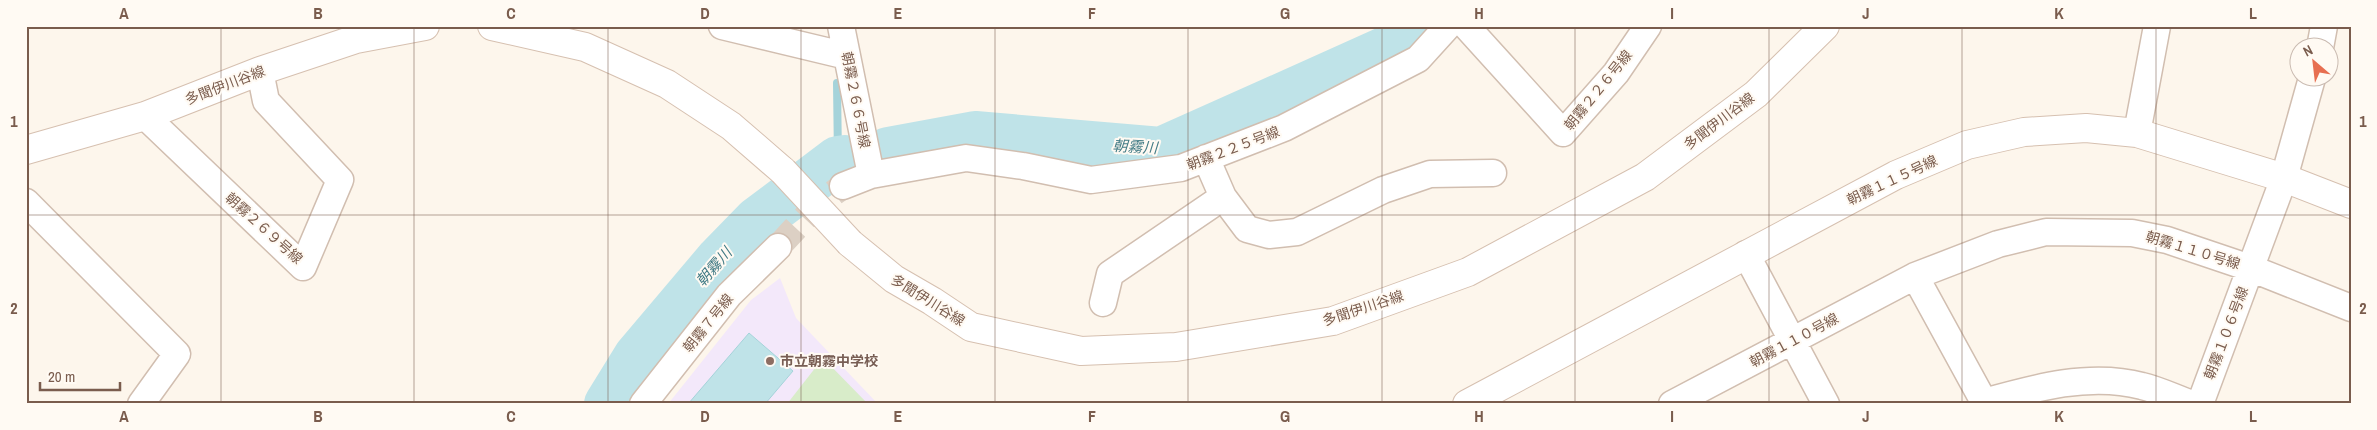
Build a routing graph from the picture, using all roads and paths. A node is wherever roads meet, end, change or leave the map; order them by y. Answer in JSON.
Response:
{"nodes":[{"id":1,"x":425,"y":26,"type":"edge"},
{"id":2,"x":492,"y":26,"type":"edge"},
{"id":3,"x":722,"y":26,"type":"edge"},
{"id":4,"x":841,"y":26,"type":"edge"},
{"id":5,"x":1448,"y":26,"type":"edge"},
{"id":6,"x":1466,"y":26,"type":"edge"},
{"id":7,"x":1648,"y":26,"type":"edge"},
{"id":8,"x":1825,"y":26,"type":"edge"},
{"id":9,"x":2157,"y":26,"type":"edge"},
{"id":10,"x":847,"y":56,"type":"junction"},
{"id":11,"x":260,"y":71,"type":"junction"},
{"id":12,"x":2309,"y":88,"type":"edge"},
{"id":13,"x":145,"y":116,"type":"junction"},
{"id":14,"x":2136,"y":133,"type":"junction"},
{"id":15,"x":26,"y":150,"type":"edge"},
{"id":16,"x":1206,"y":158,"type":"junction"},
{"id":17,"x":1493,"y":172,"type":"dead end"},
{"id":18,"x":871,"y":175,"type":"junction"},
{"id":19,"x":2284,"y":178,"type":"junction"},
{"id":20,"x":843,"y":186,"type":"tunnel mouth"},
{"id":21,"x":1223,"y":197,"type":"junction"},
{"id":22,"x":26,"y":202,"type":"edge"},
{"id":23,"x":2351,"y":204,"type":"edge"},
{"id":24,"x":778,"y":247,"type":"tunnel mouth"},
{"id":25,"x":1746,"y":254,"type":"junction"},
{"id":26,"x":2250,"y":268,"type":"junction"},
{"id":27,"x":1915,"y":276,"type":"junction"},
{"id":28,"x":1103,"y":302,"type":"dead end"},
{"id":29,"x":2351,"y":308,"type":"edge"},
{"id":30,"x":1793,"y":341,"type":"junction"},
{"id":31,"x":140,"y":404,"type":"edge"},
{"id":32,"x":643,"y":404,"type":"edge"},
{"id":33,"x":1467,"y":404,"type":"edge"},
{"id":34,"x":1672,"y":404,"type":"edge"},
{"id":35,"x":1826,"y":404,"type":"edge"},
{"id":36,"x":2192,"y":404,"type":"edge"},
{"id":37,"x":2200,"y":404,"type":"edge"}],
"edges":[{"from":1,"to":11,"type":"street","name":"多聞伊川谷線"},
{"from":2,"to":8,"type":"street","name":"多聞伊川谷線","bridge":true},
{"from":3,"to":10,"type":"street"},
{"from":4,"to":10,"type":"street","name":"朝霧２６６号線"},
{"from":5,"to":16,"type":"street","name":"朝霧２２５号線"},
{"from":6,"to":7,"type":"street","name":"朝霧２２６号線"},
{"from":9,"to":14,"type":"street"},
{"from":10,"to":18,"type":"street","name":"朝霧２６６号線"},
{"from":11,"to":13,"type":"street","name":"多聞伊川谷線"},
{"from":11,"to":13,"type":"street","name":"朝霧２６９号線"},
{"from":12,"to":19,"type":"street","name":"朝霧１０６号線"},
{"from":13,"to":15,"type":"street","name":"多聞伊川谷線"},
{"from":14,"to":19,"type":"street","name":"朝霧１１５号線"},
{"from":14,"to":25,"type":"street","name":"朝霧１１５号線"},
{"from":16,"to":18,"type":"street","name":"朝霧２２５号線"},
{"from":16,"to":21,"type":"street"},
{"from":17,"to":21,"type":"street"},
{"from":18,"to":20,"type":"street"},
{"from":19,"to":23,"type":"street","name":"朝霧１１５号線"},
{"from":19,"to":26,"type":"street","name":"朝霧１０６号線"},
{"from":21,"to":28,"type":"street"},
{"from":22,"to":31,"type":"street"},
{"from":24,"to":32,"type":"street","name":"朝霧７号線"},
{"from":25,"to":30,"type":"street"},
{"from":25,"to":33,"type":"street","name":"朝霧１１５号線"},
{"from":26,"to":27,"type":"street","name":"朝霧１１０号線"},
{"from":26,"to":29,"type":"street","name":"朝霧１１０号線"},
{"from":26,"to":37,"type":"street","name":"朝霧１０６号線"},
{"from":27,"to":30,"type":"street","name":"朝霧１１０号線"},
{"from":27,"to":36,"type":"street"},
{"from":30,"to":34,"type":"street","name":"朝霧１１０号線"},
{"from":30,"to":35,"type":"street"}]}
